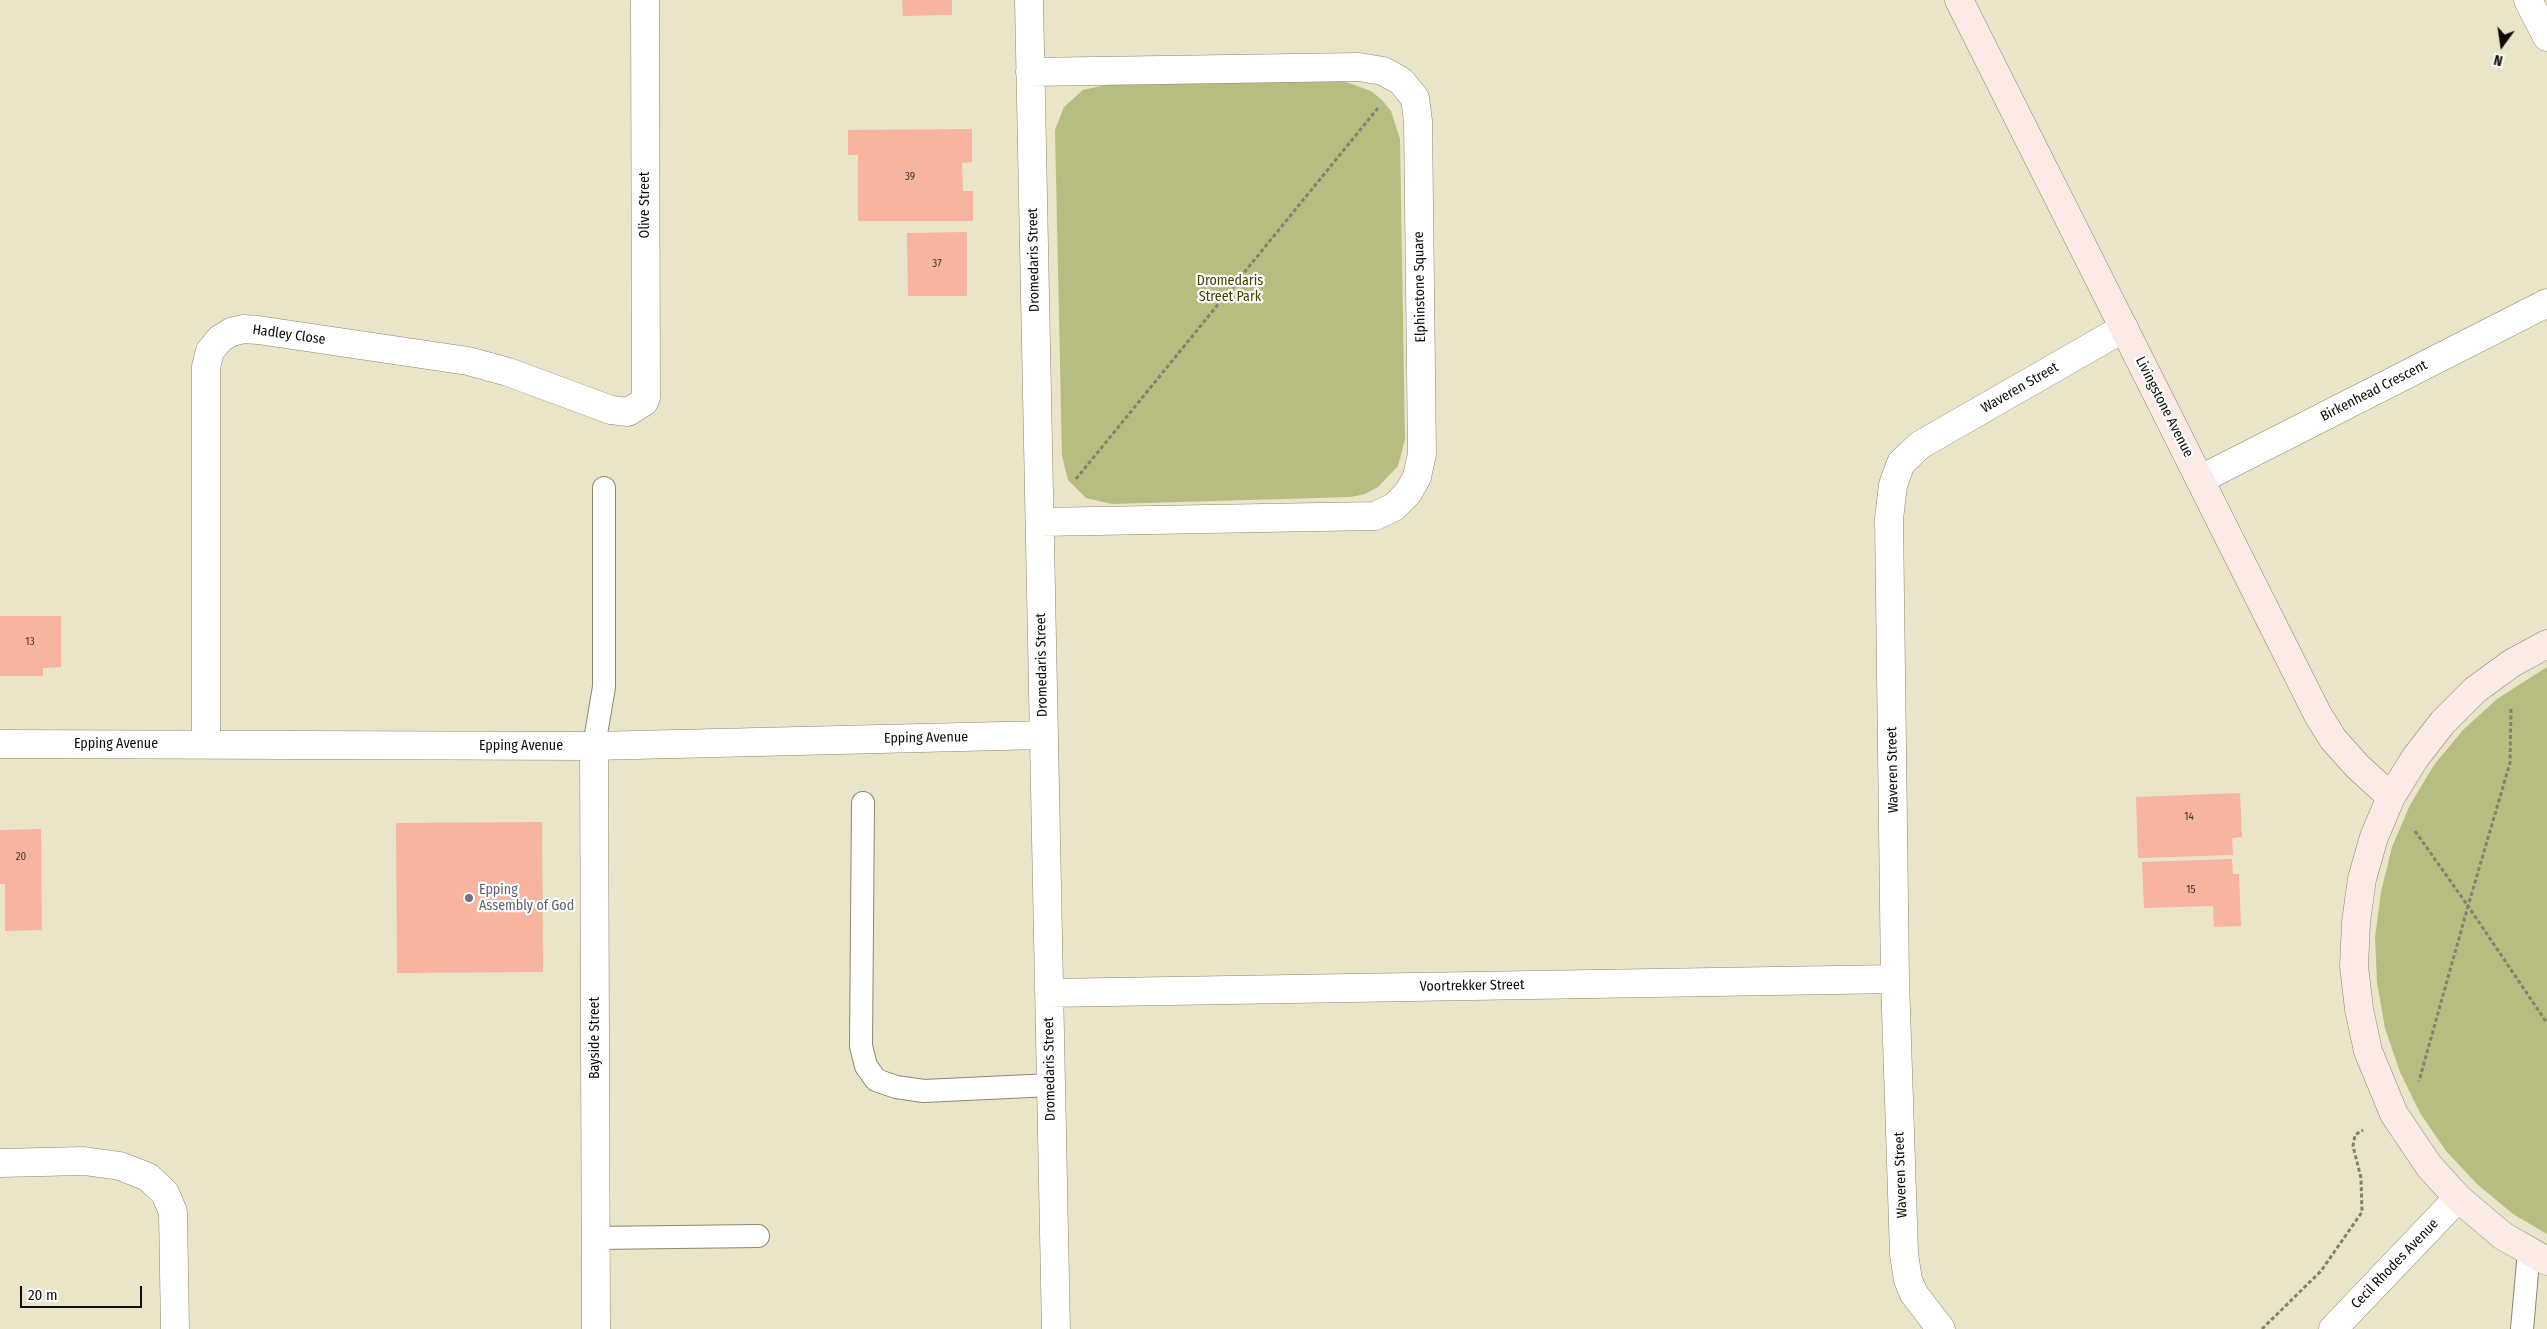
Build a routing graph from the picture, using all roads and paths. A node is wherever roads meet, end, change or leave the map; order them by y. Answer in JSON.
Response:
{"nodes":[{"id":1,"x":644,"y":0,"type":"edge"},
{"id":2,"x":1029,"y":0,"type":"edge"},
{"id":3,"x":1959,"y":0,"type":"edge"},
{"id":4,"x":2528,"y":0,"type":"edge"},
{"id":5,"x":2547,"y":37,"type":"edge"},
{"id":6,"x":1030,"y":72,"type":"junction"},
{"id":7,"x":1401,"y":81,"type":"junction"},
{"id":8,"x":2547,"y":303,"type":"edge"},
{"id":9,"x":2124,"y":328,"type":"junction"},
{"id":10,"x":639,"y":407,"type":"joint"},
{"id":11,"x":2201,"y":479,"type":"junction"},
{"id":12,"x":604,"y":488,"type":"dead end"},
{"id":13,"x":1040,"y":522,"type":"junction"},
{"id":14,"x":2547,"y":644,"type":"edge"},
{"id":15,"x":2512,"y":663,"type":"junction"},
{"id":16,"x":1043,"y":735,"type":"junction"},
{"id":17,"x":0,"y":744,"type":"edge"},
{"id":18,"x":206,"y":744,"type":"junction"},
{"id":19,"x":594,"y":746,"type":"junction"},
{"id":20,"x":2391,"y":798,"type":"junction"},
{"id":21,"x":863,"y":804,"type":"dead end"},
{"id":22,"x":2468,"y":906,"type":"junction"},
{"id":23,"x":1895,"y":979,"type":"junction"},
{"id":24,"x":1049,"y":993,"type":"junction"},
{"id":25,"x":2547,"y":1023,"type":"edge"},
{"id":26,"x":2418,"y":1082,"type":"dead end"},
{"id":27,"x":1051,"y":1085,"type":"junction"},
{"id":28,"x":2364,"y":1130,"type":"dead end"},
{"id":29,"x":0,"y":1162,"type":"edge"},
{"id":30,"x":2458,"y":1198,"type":"junction"},
{"id":31,"x":758,"y":1236,"type":"dead end"},
{"id":32,"x":596,"y":1238,"type":"junction"},
{"id":33,"x":2538,"y":1256,"type":"edge"},
{"id":34,"x":174,"y":1329,"type":"edge"},
{"id":35,"x":596,"y":1329,"type":"edge"},
{"id":36,"x":1056,"y":1329,"type":"edge"},
{"id":37,"x":1941,"y":1329,"type":"edge"},
{"id":38,"x":2262,"y":1329,"type":"edge"},
{"id":39,"x":2333,"y":1329,"type":"edge"},
{"id":40,"x":2522,"y":1329,"type":"edge"}],
"edges":[{"from":1,"to":10,"type":"street","name":"Olive Street"},
{"from":2,"to":6,"type":"street","name":"Dromedaris Street"},
{"from":3,"to":9,"type":"street","name":"Livingstone Avenue"},
{"from":4,"to":5,"type":"street"},
{"from":6,"to":7,"type":"street"},
{"from":6,"to":13,"type":"street","name":"Dromedaris Street"},
{"from":7,"to":13,"type":"path"},
{"from":7,"to":13,"type":"street","name":"Elphinstone Square"},
{"from":8,"to":11,"type":"street","name":"Birkenhead Crescent"},
{"from":9,"to":11,"type":"street","name":"Livingstone Avenue"},
{"from":9,"to":23,"type":"street","name":"Waveren Street"},
{"from":10,"to":18,"type":"street","name":"Hadley Close"},
{"from":11,"to":20,"type":"street","name":"Livingstone Avenue"},
{"from":12,"to":19,"type":"lane"},
{"from":13,"to":16,"type":"street","name":"Dromedaris Street"},
{"from":14,"to":15,"type":"street"},
{"from":15,"to":20,"type":"street"},
{"from":15,"to":22,"type":"path"},
{"from":16,"to":19,"type":"street","name":"Epping Avenue"},
{"from":16,"to":24,"type":"street","name":"Dromedaris Street"},
{"from":17,"to":18,"type":"street","name":"Epping Avenue"},
{"from":18,"to":19,"type":"street","name":"Epping Avenue"},
{"from":19,"to":32,"type":"street","name":"Bayside Street"},
{"from":20,"to":22,"type":"path"},
{"from":20,"to":30,"type":"street"},
{"from":21,"to":27,"type":"lane"},
{"from":22,"to":25,"type":"path"},
{"from":22,"to":26,"type":"path"},
{"from":23,"to":24,"type":"street","name":"Voortrekker Street"},
{"from":23,"to":37,"type":"street","name":"Waveren Street"},
{"from":24,"to":27,"type":"street","name":"Dromedaris Street"},
{"from":27,"to":36,"type":"street","name":"Dromedaris Street"},
{"from":28,"to":38,"type":"path"},
{"from":29,"to":34,"type":"street"},
{"from":30,"to":33,"type":"street"},
{"from":30,"to":39,"type":"street","name":"Cecil Rhodes Avenue"},
{"from":31,"to":32,"type":"lane"},
{"from":32,"to":35,"type":"street","name":"Bayside Street"},
{"from":33,"to":40,"type":"lane"}]}
